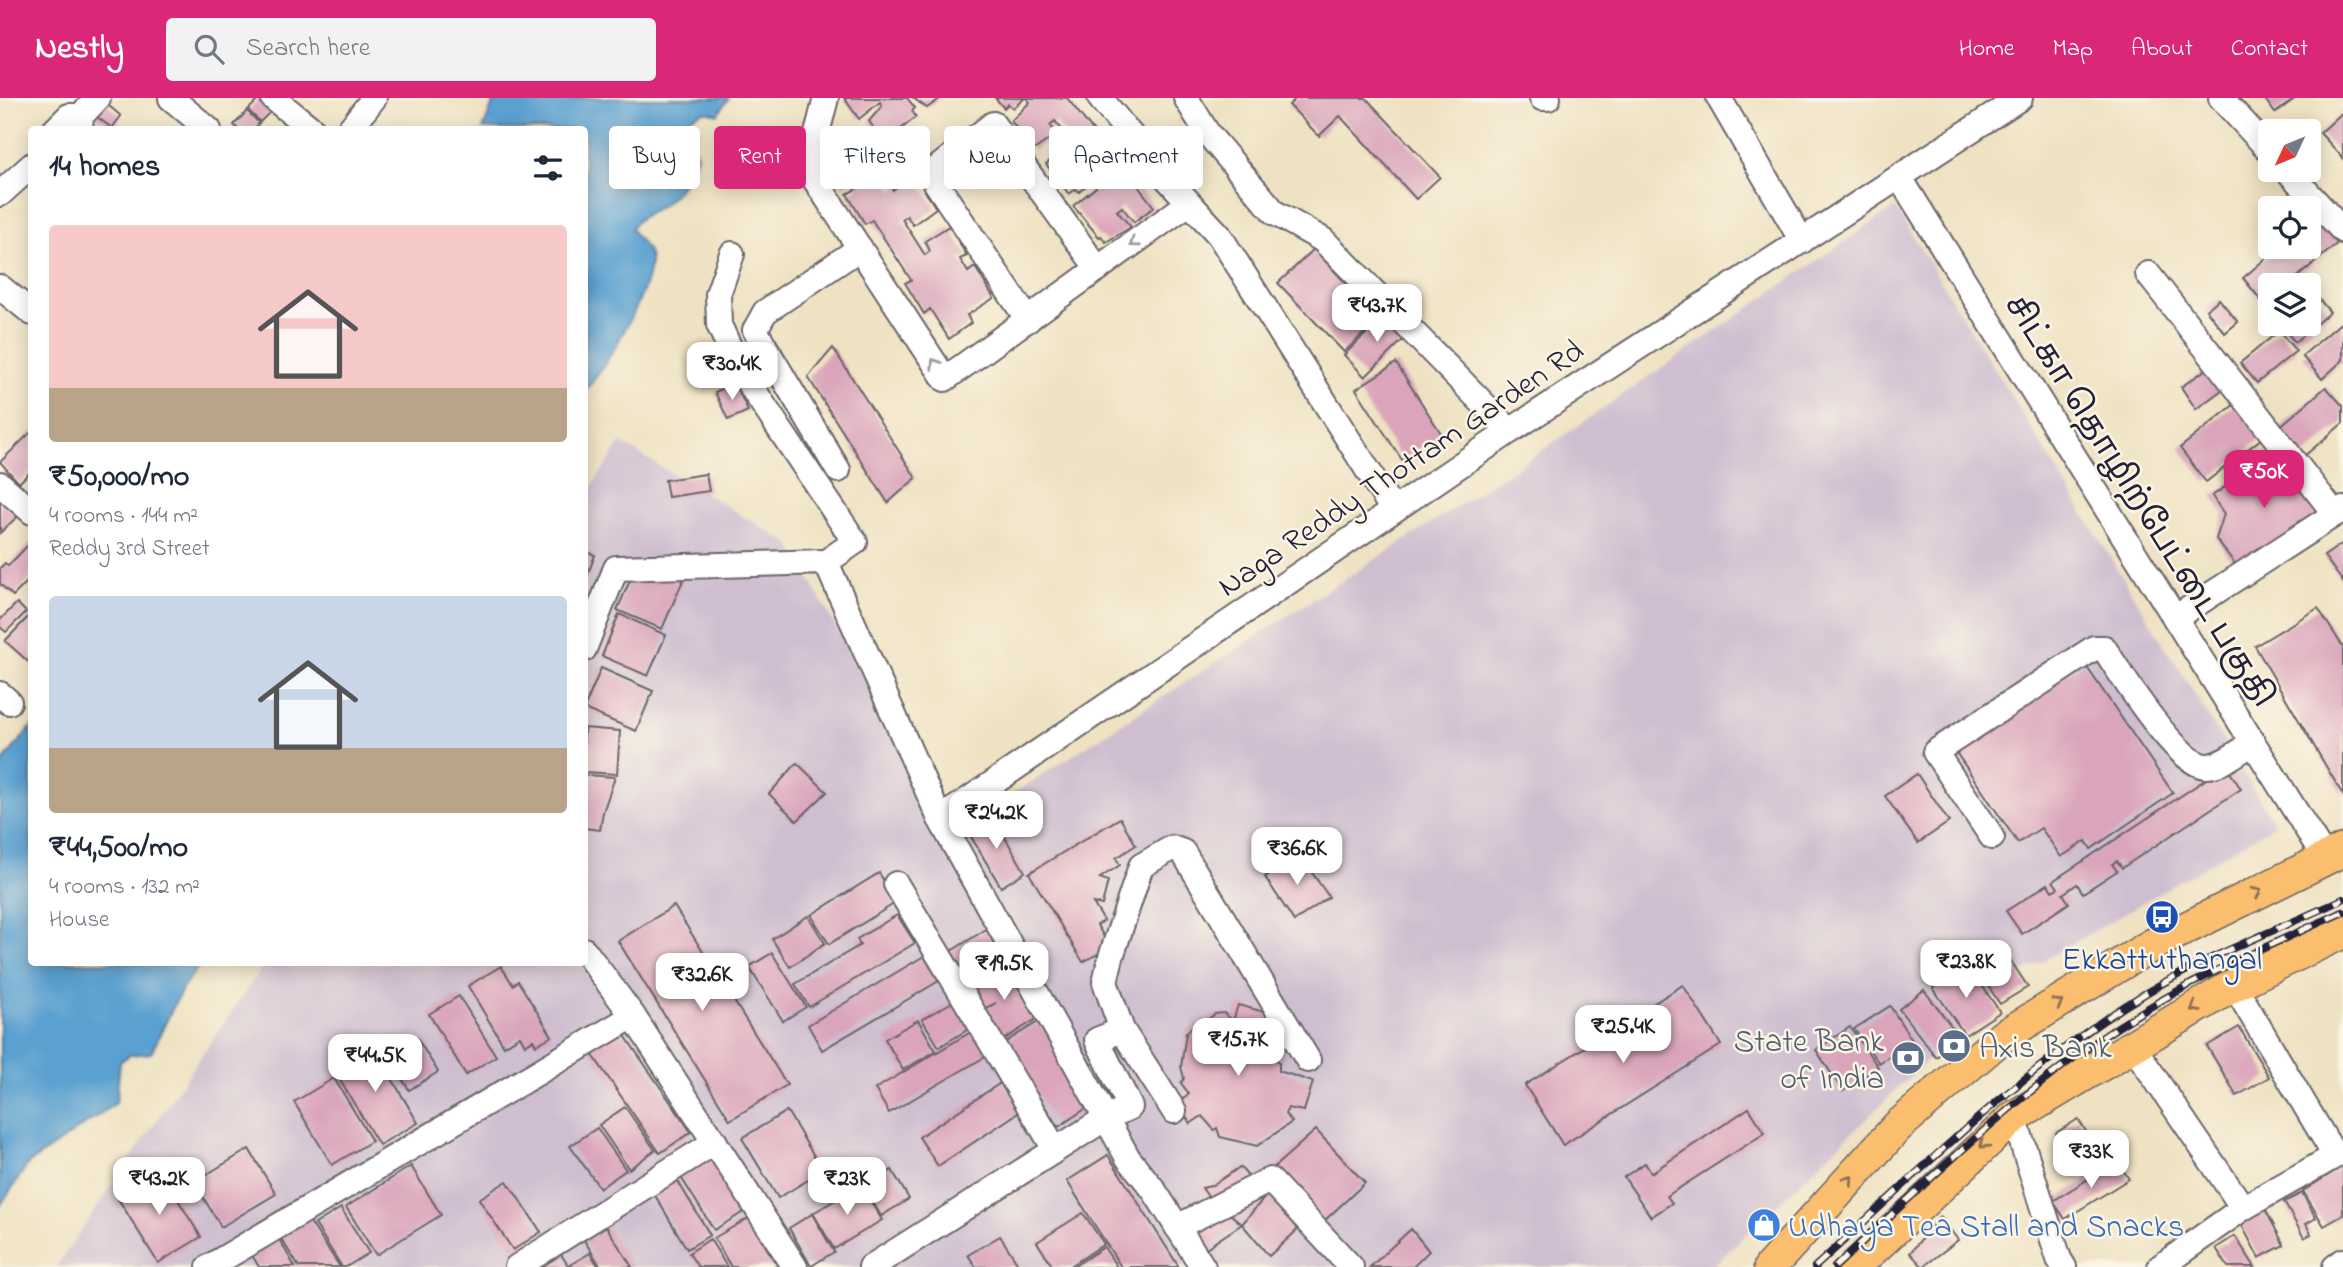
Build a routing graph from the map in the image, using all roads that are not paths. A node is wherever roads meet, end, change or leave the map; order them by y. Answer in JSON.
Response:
{"nodes":[{"id":1,"x":171,"y":98,"type":"edge"},
{"id":2,"x":273,"y":98,"type":"edge"},
{"id":3,"x":374,"y":98,"type":"edge"},
{"id":4,"x":826,"y":98,"type":"edge"},
{"id":5,"x":1100,"y":98,"type":"edge"},
{"id":6,"x":1186,"y":98,"type":"edge"},
{"id":7,"x":1542,"y":98,"type":"edge"},
{"id":8,"x":1548,"y":98,"type":"edge"},
{"id":9,"x":1719,"y":98,"type":"edge"},
{"id":10,"x":2020,"y":98,"type":"edge"},
{"id":11,"x":2221,"y":98,"type":"edge"},
{"id":12,"x":86,"y":115,"type":"edge"},
{"id":13,"x":59,"y":126,"type":"edge"},
{"id":14,"x":204,"y":126,"type":"edge"},
{"id":15,"x":308,"y":126,"type":"edge"},
{"id":16,"x":352,"y":126,"type":"edge"},
{"id":17,"x":2258,"y":138,"type":"edge"},
{"id":18,"x":28,"y":169,"type":"edge"},
{"id":19,"x":1900,"y":177,"type":"junction"},
{"id":20,"x":2298,"y":182,"type":"edge"},
{"id":21,"x":0,"y":194,"type":"edge"},
{"id":22,"x":1189,"y":203,"type":"junction"},
{"id":23,"x":2343,"y":231,"type":"edge"},
{"id":24,"x":1802,"y":242,"type":"junction"},
{"id":25,"x":860,"y":248,"type":"junction"},
{"id":26,"x":732,"y":254,"type":"dead end"},
{"id":27,"x":1098,"y":269,"type":"junction"},
{"id":28,"x":2148,"y":274,"type":"dead end"},
{"id":29,"x":0,"y":288,"type":"edge"},
{"id":30,"x":28,"y":310,"type":"edge"},
{"id":31,"x":1028,"y":320,"type":"junction"},
{"id":32,"x":1510,"y":431,"type":"junction"},
{"id":33,"x":838,"y":470,"type":"dead end"},
{"id":34,"x":0,"y":484,"type":"edge"},
{"id":35,"x":28,"y":508,"type":"edge"},
{"id":36,"x":1393,"y":510,"type":"junction"},
{"id":37,"x":2339,"y":511,"type":"edge"},
{"id":38,"x":826,"y":562,"type":"junction"},
{"id":39,"x":2175,"y":618,"type":"junction"},
{"id":40,"x":588,"y":639,"type":"edge"},
{"id":41,"x":2253,"y":743,"type":"junction"},
{"id":42,"x":940,"y":818,"type":"junction"},
{"id":43,"x":1992,"y":837,"type":"dead end"},
{"id":44,"x":2334,"y":854,"type":"edge"},
{"id":45,"x":896,"y":884,"type":"dead end"},
{"id":46,"x":2343,"y":932,"type":"edge"},
{"id":47,"x":588,"y":955,"type":"edge"},
{"id":48,"x":2234,"y":985,"type":"junction"},
{"id":49,"x":633,"y":1016,"type":"junction"},
{"id":50,"x":1122,"y":1030,"type":"junction"},
{"id":51,"x":2133,"y":1045,"type":"junction"},
{"id":52,"x":1308,"y":1060,"type":"dead end"},
{"id":53,"x":1174,"y":1111,"type":"dead end"},
{"id":54,"x":2014,"y":1117,"type":"junction"},
{"id":55,"x":1105,"y":1118,"type":"junction"},
{"id":56,"x":2334,"y":1141,"type":"edge"},
{"id":57,"x":715,"y":1142,"type":"junction"},
{"id":58,"x":1055,"y":1149,"type":"junction"},
{"id":59,"x":2243,"y":1208,"type":"junction"},
{"id":60,"x":1177,"y":1227,"type":"junction"},
{"id":61,"x":2343,"y":1262,"type":"edge"},
{"id":62,"x":209,"y":1267,"type":"edge"},
{"id":63,"x":517,"y":1267,"type":"edge"},
{"id":64,"x":795,"y":1267,"type":"edge"},
{"id":65,"x":871,"y":1267,"type":"edge"},
{"id":66,"x":1203,"y":1267,"type":"edge"},
{"id":67,"x":1351,"y":1267,"type":"edge"},
{"id":68,"x":1770,"y":1267,"type":"edge"},
{"id":69,"x":1854,"y":1267,"type":"edge"},
{"id":70,"x":2064,"y":1267,"type":"edge"},
{"id":71,"x":2160,"y":1267,"type":"edge"},
{"id":72,"x":2335,"y":1267,"type":"edge"}],
"edges":[{"from":1,"to":14,"type":"street"},
{"from":2,"to":15,"type":"street"},
{"from":3,"to":16,"type":"street"},
{"from":4,"to":25,"type":"street"},
{"from":5,"to":22,"type":"street"},
{"from":6,"to":32,"type":"street"},
{"from":7,"to":8,"type":"street"},
{"from":9,"to":24,"type":"street"},
{"from":10,"to":19,"type":"street","name":"Naga Reddy Thottam Garden Rd"},
{"from":11,"to":17,"type":"street"},
{"from":12,"to":13,"type":"street"},
{"from":18,"to":21,"type":"street"},
{"from":19,"to":24,"type":"street","name":"Naga Reddy Thottam Garden Rd"},
{"from":19,"to":39,"type":"street","name":"சிட்கா தொழிற்பேட்டை பகுதி"},
{"from":20,"to":23,"type":"street"},
{"from":22,"to":27,"type":"street","one_way":true},
{"from":22,"to":36,"type":"street"},
{"from":24,"to":32,"type":"street","name":"Naga Reddy Thottam Garden Rd"},
{"from":31,"to":25,"type":"street","one_way":true},
{"from":25,"to":33,"type":"street"},
{"from":26,"to":38,"type":"street"},
{"from":27,"to":31,"type":"street"},
{"from":27,"to":31,"type":"street"},
{"from":28,"to":37,"type":"street"},
{"from":29,"to":30,"type":"street"},
{"from":32,"to":36,"type":"street","name":"Naga Reddy Thottam Garden Rd"},
{"from":34,"to":35,"type":"street"},
{"from":36,"to":42,"type":"street","name":"Naga Reddy Thottam Garden Rd"},
{"from":37,"to":39,"type":"street"},
{"from":38,"to":40,"type":"street"},
{"from":38,"to":42,"type":"street"},
{"from":39,"to":41,"type":"street","name":"சிட்கா தொழிற்பேட்டை பகுதி"},
{"from":41,"to":43,"type":"street"},
{"from":41,"to":44,"type":"street","name":"சிட்கா தொழிற்பேட்டை பகுதி"},
{"from":42,"to":55,"type":"street"},
{"from":68,"to":44,"type":"main road","one_way":true},
{"from":45,"to":58,"type":"street"},
{"from":46,"to":48,"type":"main road"},
{"from":47,"to":49,"type":"street"},
{"from":48,"to":51,"type":"main road","one_way":true},
{"from":48,"to":56,"type":"street"},
{"from":49,"to":57,"type":"street"},
{"from":49,"to":62,"type":"street"},
{"from":50,"to":52,"type":"street"},
{"from":50,"to":53,"type":"street"},
{"from":50,"to":55,"type":"street"},
{"from":51,"to":54,"type":"main road"},
{"from":51,"to":59,"type":"street"},
{"from":54,"to":69,"type":"main road","one_way":true},
{"from":54,"to":70,"type":"street"},
{"from":55,"to":58,"type":"street"},
{"from":55,"to":60,"type":"street"},
{"from":56,"to":59,"type":"street"},
{"from":57,"to":63,"type":"street"},
{"from":57,"to":64,"type":"street"},
{"from":58,"to":65,"type":"street"},
{"from":59,"to":71,"type":"street"},
{"from":60,"to":66,"type":"street"},
{"from":60,"to":67,"type":"street"},
{"from":61,"to":72,"type":"street"}]}
